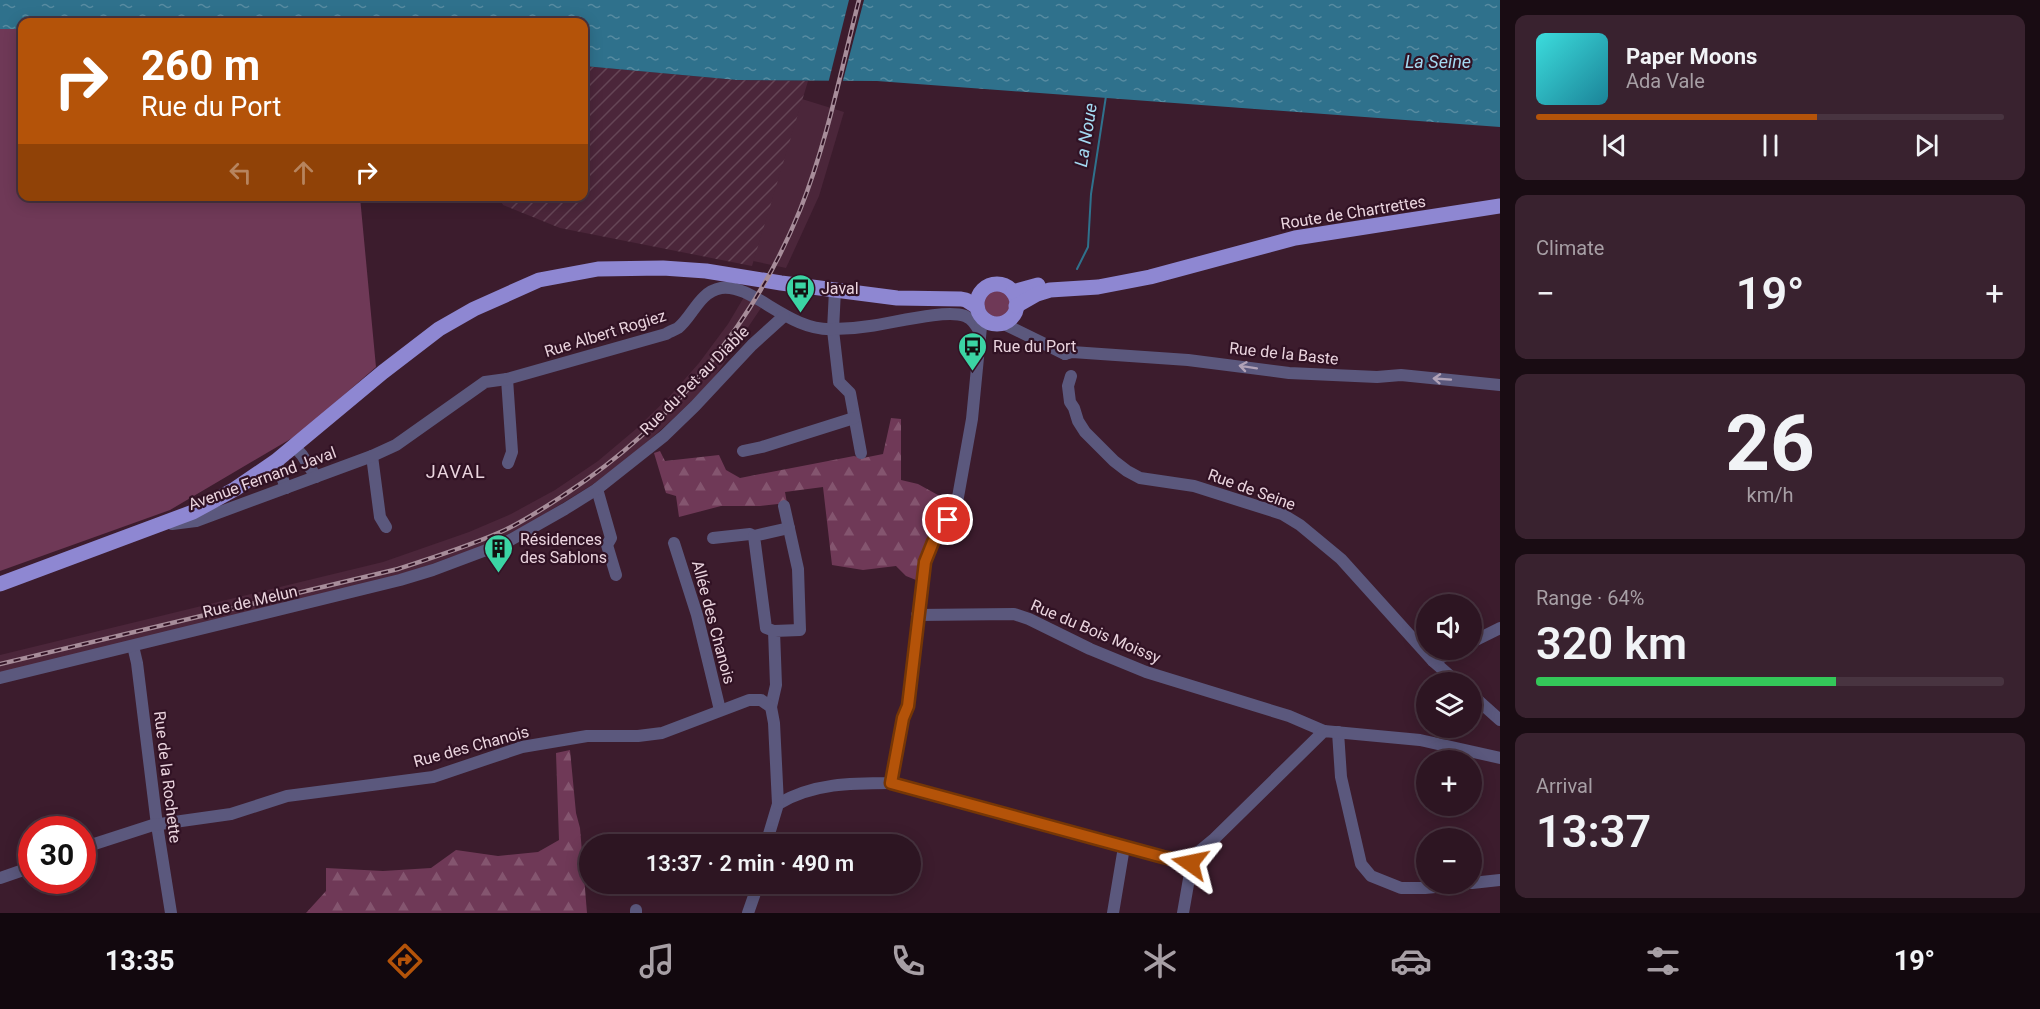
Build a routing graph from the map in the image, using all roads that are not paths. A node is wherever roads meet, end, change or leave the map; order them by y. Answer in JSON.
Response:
{"nodes":[{"id":1,"x":1500,"y":206,"type":"edge"},
{"id":2,"x":835,"y":290,"type":"junction"},
{"id":3,"x":982,"y":290,"type":"junction"},
{"id":4,"x":875,"y":294,"type":"junction"},
{"id":5,"x":978,"y":310,"type":"junction"},
{"id":6,"x":784,"y":316,"type":"junction"},
{"id":7,"x":999,"y":319,"type":"junction"},
{"id":8,"x":833,"y":324,"type":"junction"},
{"id":9,"x":1065,"y":354,"type":"junction"},
{"id":10,"x":528,"y":374,"type":"joint"},
{"id":11,"x":507,"y":379,"type":"junction"},
{"id":12,"x":1500,"y":385,"type":"edge"},
{"id":13,"x":854,"y":418,"type":"junction"},
{"id":14,"x":295,"y":447,"type":"junction"},
{"id":15,"x":743,"y":451,"type":"dead end"},
{"id":16,"x":861,"y":453,"type":"dead end"},
{"id":17,"x":372,"y":456,"type":"junction"},
{"id":18,"x":276,"y":461,"type":"junction"},
{"id":19,"x":508,"y":462,"type":"dead end"},
{"id":20,"x":316,"y":477,"type":"junction"},
{"id":21,"x":286,"y":488,"type":"junction"},
{"id":22,"x":597,"y":489,"type":"junction"},
{"id":23,"x":784,"y":506,"type":"dead end"},
{"id":24,"x":162,"y":525,"type":"junction"},
{"id":25,"x":386,"y":527,"type":"dead end"},
{"id":26,"x":789,"y":528,"type":"junction"},
{"id":27,"x":754,"y":536,"type":"junction"},
{"id":28,"x":713,"y":538,"type":"dead end"},
{"id":29,"x":505,"y":543,"type":"joint"},
{"id":30,"x":674,"y":543,"type":"dead end"},
{"id":31,"x":616,"y":575,"type":"dead end"},
{"id":32,"x":0,"y":584,"type":"edge"},
{"id":33,"x":917,"y":615,"type":"junction"},
{"id":34,"x":1500,"y":628,"type":"edge"},
{"id":35,"x":774,"y":631,"type":"junction"},
{"id":36,"x":1482,"y":637,"type":"edge"},
{"id":37,"x":133,"y":646,"type":"junction"},
{"id":38,"x":1433,"y":661,"type":"joint"},
{"id":39,"x":1446,"y":672,"type":"edge"},
{"id":40,"x":0,"y":678,"type":"edge"},
{"id":41,"x":1482,"y":704,"type":"edge"},
{"id":42,"x":771,"y":707,"type":"junction"},
{"id":43,"x":720,"y":710,"type":"junction"},
{"id":44,"x":1500,"y":720,"type":"edge"},
{"id":45,"x":1324,"y":730,"type":"junction"},
{"id":46,"x":1338,"y":732,"type":"junction"},
{"id":47,"x":1500,"y":758,"type":"edge"},
{"id":48,"x":891,"y":783,"type":"junction"},
{"id":49,"x":778,"y":804,"type":"junction"},
{"id":50,"x":157,"y":825,"type":"junction"},
{"id":51,"x":769,"y":834,"type":"edge"},
{"id":52,"x":96,"y":844,"type":"edge"},
{"id":53,"x":1124,"y":847,"type":"junction"},
{"id":54,"x":1190,"y":863,"type":"junction"},
{"id":55,"x":18,"y":872,"type":"edge"},
{"id":56,"x":0,"y":878,"type":"edge"},
{"id":57,"x":1500,"y":880,"type":"edge"},
{"id":58,"x":1482,"y":882,"type":"edge"},
{"id":59,"x":1416,"y":888,"type":"edge"},
{"id":60,"x":755,"y":894,"type":"edge"},
{"id":61,"x":171,"y":913,"type":"edge"},
{"id":62,"x":747,"y":913,"type":"edge"},
{"id":63,"x":1113,"y":913,"type":"edge"},
{"id":64,"x":1183,"y":913,"type":"edge"}],
"edges":[{"from":1,"to":7,"type":"main road","name":"Route de Chartrettes"},
{"from":2,"to":4,"type":"main road"},
{"from":2,"to":8,"type":"street"},
{"from":2,"to":14,"type":"main road"},
{"from":3,"to":4,"type":"main road"},
{"from":3,"to":5,"type":"main road"},
{"from":3,"to":7,"type":"main road"},
{"from":4,"to":5,"type":"main road"},
{"from":5,"to":7,"type":"main road"},
{"from":6,"to":8,"type":"street","name":"Rue Albert Rogiez"},
{"from":6,"to":10,"type":"street","name":"Rue Albert Rogiez"},
{"from":6,"to":22,"type":"street","name":"Rue du Pet au Diable"},
{"from":7,"to":8,"type":"street","name":"Rue Albert Rogiez"},
{"from":7,"to":9,"type":"street","name":"Rue Albert Rogiez"},
{"from":7,"to":33,"type":"street"},
{"from":8,"to":13,"type":"street"},
{"from":12,"to":9,"type":"street","name":"Rue de la Baste","one_way":true},
{"from":9,"to":38,"type":"street","name":"Rue de Seine"},
{"from":10,"to":11,"type":"street","name":"Avenue Fernand Javal"},
{"from":11,"to":17,"type":"street","name":"Avenue Fernand Javal"},
{"from":11,"to":19,"type":"street"},
{"from":13,"to":15,"type":"street"},
{"from":13,"to":16,"type":"street"},
{"from":14,"to":18,"type":"main road"},
{"from":14,"to":20,"type":"street"},
{"from":17,"to":20,"type":"street","name":"Avenue Fernand Javal"},
{"from":17,"to":25,"type":"street"},
{"from":18,"to":21,"type":"street"},
{"from":18,"to":24,"type":"main road"},
{"from":20,"to":21,"type":"street","name":"Avenue Fernand Javal"},
{"from":21,"to":24,"type":"street","name":"Avenue Fernand Javal"},
{"from":22,"to":29,"type":"street","name":"Rue du Pet au Diable"},
{"from":22,"to":31,"type":"street"},
{"from":23,"to":26,"type":"street"},
{"from":24,"to":32,"type":"main road"},
{"from":26,"to":27,"type":"street"},
{"from":26,"to":35,"type":"street"},
{"from":27,"to":28,"type":"street"},
{"from":27,"to":35,"type":"street"},
{"from":29,"to":37,"type":"street","name":"Rue de Melun"},
{"from":30,"to":43,"type":"street","name":"Allée des Chanois"},
{"from":33,"to":45,"type":"street","name":"Rue du Bois Moissy"},
{"from":33,"to":48,"type":"street"},
{"from":34,"to":36,"type":"street"},
{"from":35,"to":42,"type":"street"},
{"from":37,"to":40,"type":"street","name":"Rue de Melun"},
{"from":37,"to":50,"type":"street","name":"Rue de la Rochette"},
{"from":38,"to":39,"type":"street","name":"Rue de Seine"},
{"from":41,"to":44,"type":"street"},
{"from":42,"to":43,"type":"street","name":"Rue des Chanois"},
{"from":42,"to":49,"type":"street"},
{"from":43,"to":50,"type":"street","name":"Rue des Chanois"},
{"from":45,"to":46,"type":"street","name":"Rue du Bois Moissy"},
{"from":45,"to":54,"type":"street"},
{"from":46,"to":47,"type":"street","name":"Rue du Bois Moissy"},
{"from":46,"to":59,"type":"street"},
{"from":48,"to":49,"type":"street"},
{"from":48,"to":53,"type":"street"},
{"from":49,"to":51,"type":"street"},
{"from":50,"to":52,"type":"street","name":"Rue des Chanois"},
{"from":50,"to":61,"type":"street","name":"Rue de la Rochette"},
{"from":53,"to":54,"type":"street"},
{"from":53,"to":63,"type":"street"},
{"from":54,"to":64,"type":"street"},
{"from":55,"to":56,"type":"street"},
{"from":57,"to":58,"type":"street"},
{"from":60,"to":62,"type":"street"}]}
